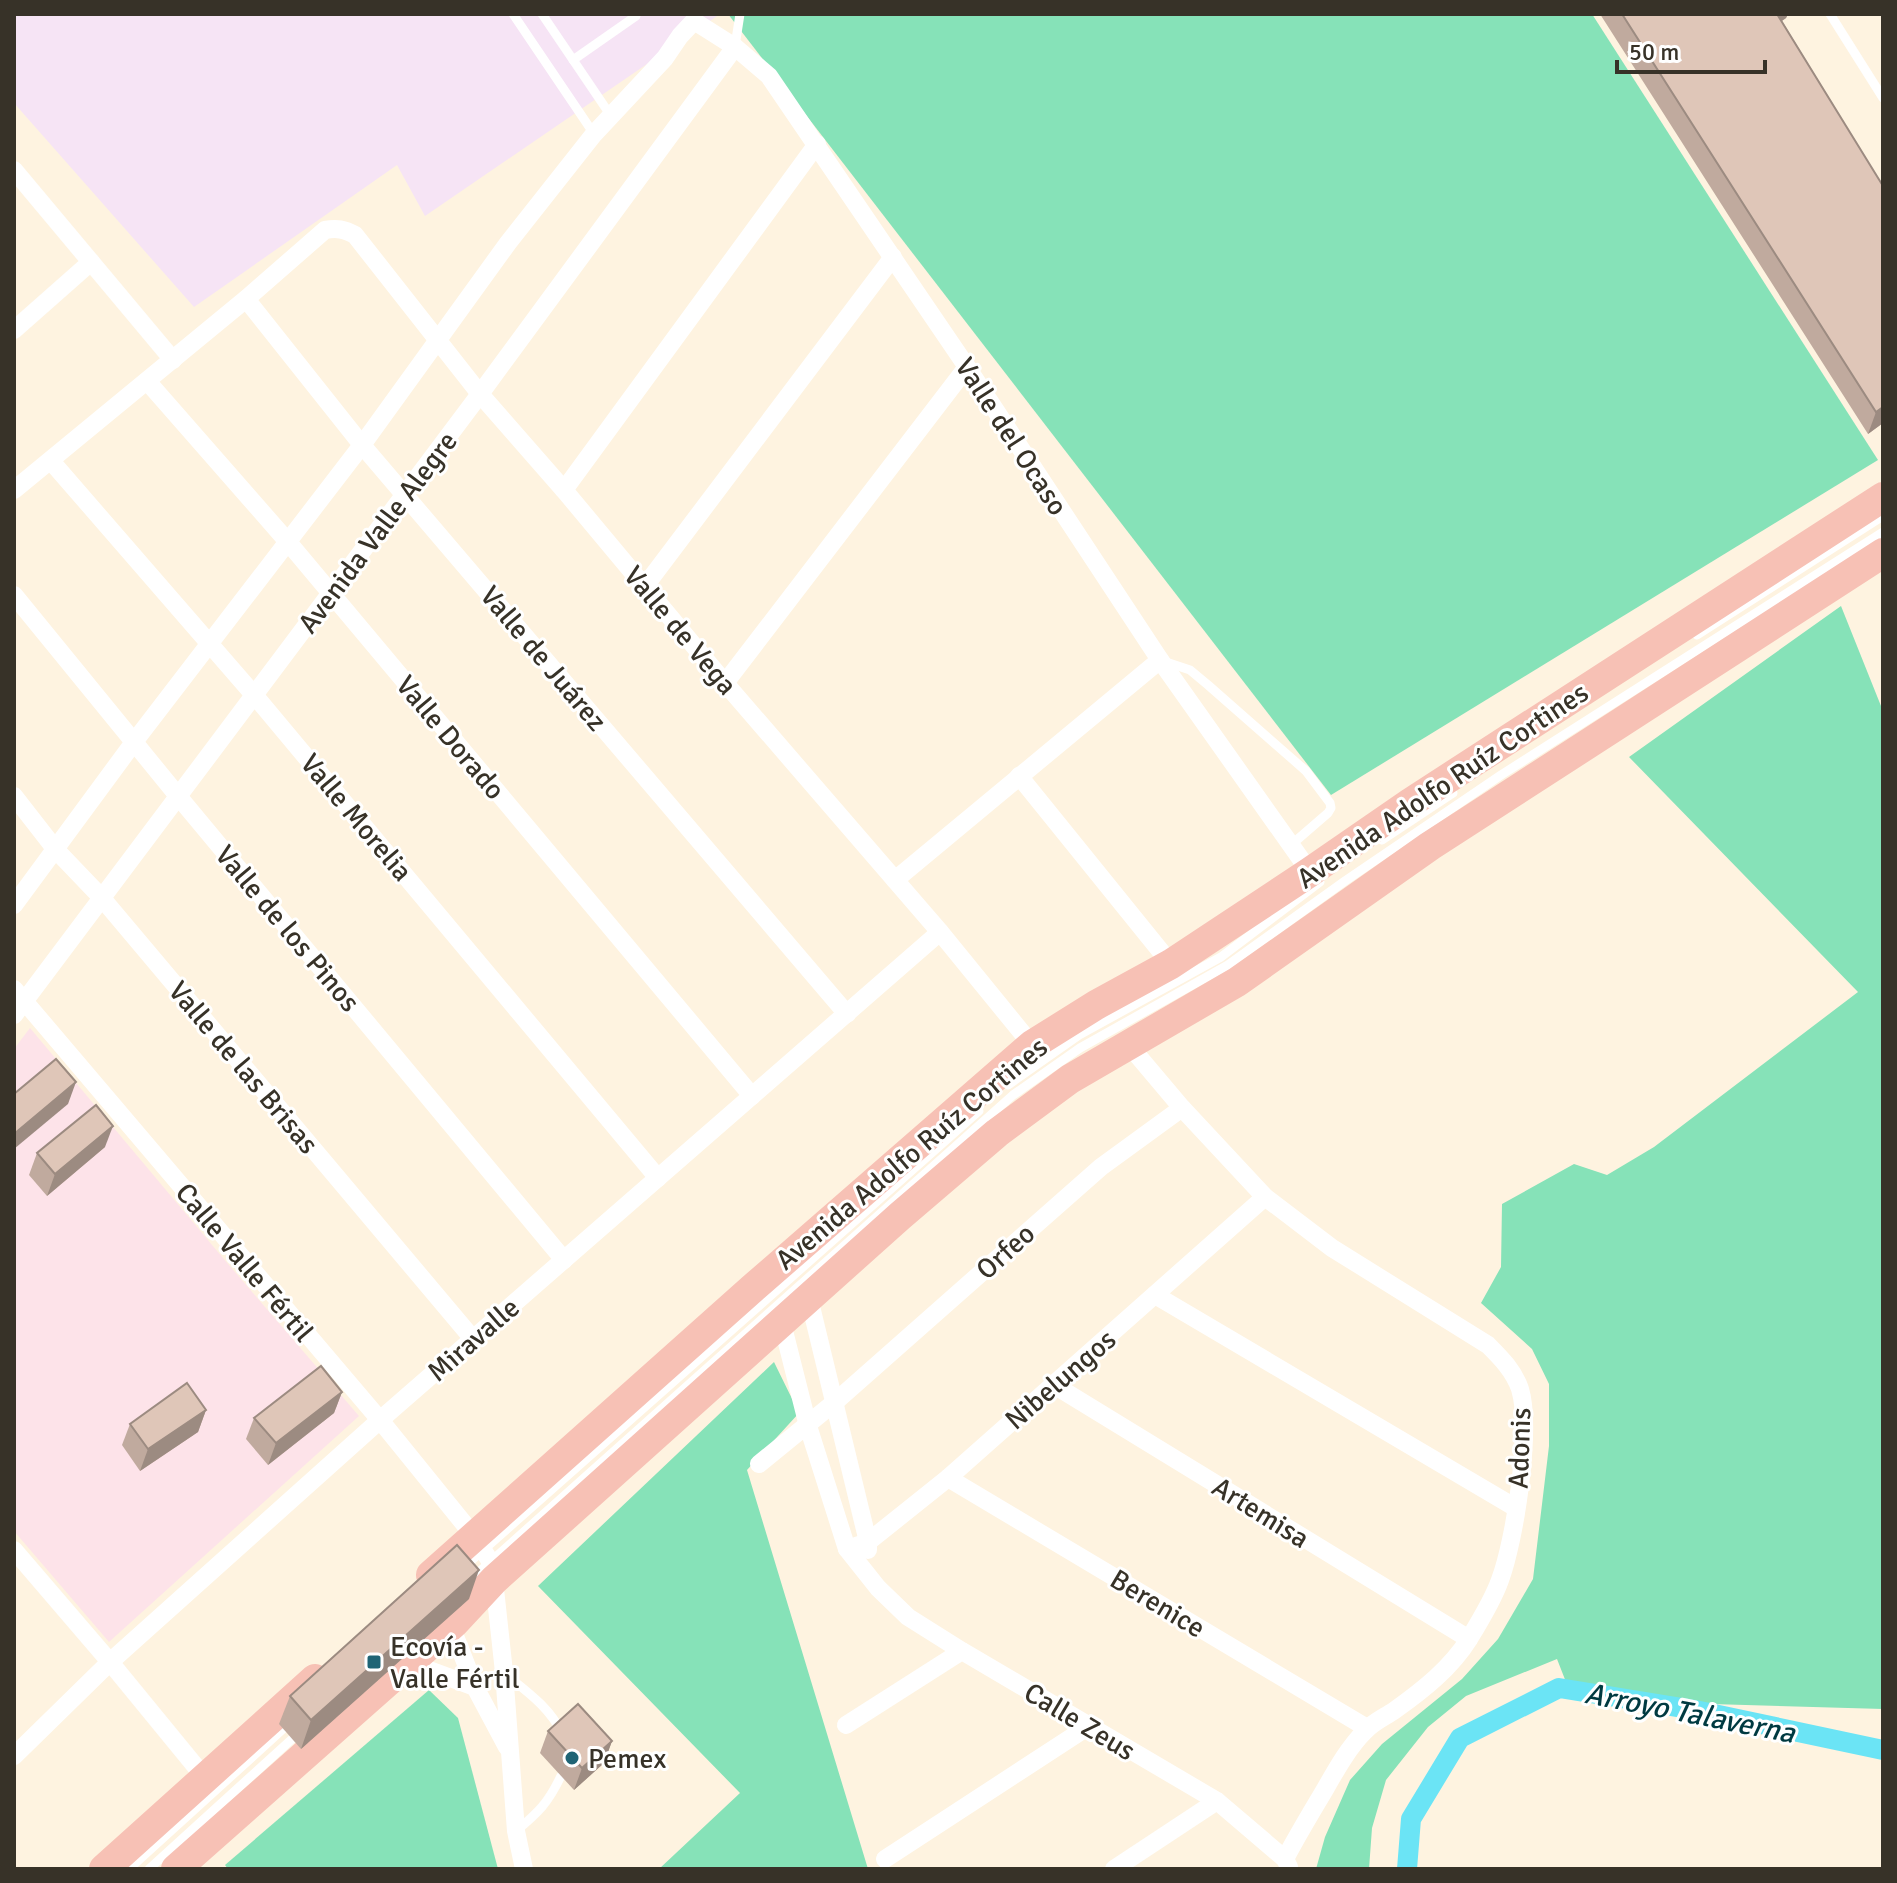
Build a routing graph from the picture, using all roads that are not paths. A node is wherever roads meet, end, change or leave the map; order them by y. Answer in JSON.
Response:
{"nodes":[{"id":1,"x":513,"y":14,"type":"edge"},
{"id":2,"x":542,"y":14,"type":"edge"},
{"id":3,"x":740,"y":14,"type":"edge"},
{"id":4,"x":1830,"y":14,"type":"edge"},
{"id":5,"x":636,"y":16,"type":"edge"},
{"id":6,"x":695,"y":17,"type":"edge"},
{"id":7,"x":735,"y":47,"type":"junction"},
{"id":8,"x":573,"y":60,"type":"junction"},
{"id":9,"x":1883,"y":98,"type":"edge"},
{"id":10,"x":611,"y":116,"type":"junction"},
{"id":11,"x":594,"y":134,"type":"junction"},
{"id":12,"x":817,"y":144,"type":"junction"},
{"id":13,"x":14,"y":170,"type":"edge"},
{"id":14,"x":893,"y":257,"type":"junction"},
{"id":15,"x":91,"y":262,"type":"junction"},
{"id":16,"x":246,"y":299,"type":"junction"},
{"id":17,"x":14,"y":330,"type":"edge"},
{"id":18,"x":437,"y":340,"type":"junction"},
{"id":19,"x":173,"y":360,"type":"junction"},
{"id":20,"x":967,"y":367,"type":"junction"},
{"id":21,"x":147,"y":381,"type":"junction"},
{"id":22,"x":480,"y":394,"type":"junction"},
{"id":23,"x":362,"y":445,"type":"junction"},
{"id":24,"x":51,"y":461,"type":"junction"},
{"id":25,"x":14,"y":490,"type":"edge"},
{"id":26,"x":564,"y":490,"type":"junction"},
{"id":27,"x":404,"y":494,"type":"junction"},
{"id":28,"x":1883,"y":497,"type":"edge"},
{"id":29,"x":1883,"y":516,"type":"edge"},
{"id":30,"x":1883,"y":532,"type":"edge"},
{"id":31,"x":288,"y":542,"type":"junction"},
{"id":32,"x":1883,"y":553,"type":"edge"},
{"id":33,"x":645,"y":586,"type":"junction"},
{"id":34,"x":331,"y":593,"type":"junction"},
{"id":35,"x":14,"y":595,"type":"edge"},
{"id":36,"x":1695,"y":637,"type":"dead end"},
{"id":37,"x":209,"y":644,"type":"junction"},
{"id":38,"x":1160,"y":660,"type":"junction"},
{"id":39,"x":725,"y":683,"type":"junction"},
{"id":40,"x":255,"y":696,"type":"junction"},
{"id":41,"x":134,"y":742,"type":"junction"},
{"id":42,"x":1019,"y":776,"type":"junction"},
{"id":43,"x":1456,"y":791,"type":"dead end"},
{"id":44,"x":14,"y":796,"type":"edge"},
{"id":45,"x":178,"y":796,"type":"junction"},
{"id":46,"x":1291,"y":845,"type":"junction"},
{"id":47,"x":56,"y":850,"type":"junction"},
{"id":48,"x":1368,"y":850,"type":"dead end"},
{"id":49,"x":1320,"y":874,"type":"junction"},
{"id":50,"x":895,"y":880,"type":"junction"},
{"id":51,"x":101,"y":897,"type":"junction"},
{"id":52,"x":14,"y":905,"type":"edge"},
{"id":53,"x":940,"y":932,"type":"junction"},
{"id":54,"x":1171,"y":964,"type":"junction"},
{"id":55,"x":17,"y":1002,"type":"edge"},
{"id":56,"x":847,"y":1014,"type":"junction"},
{"id":57,"x":1128,"y":1044,"type":"junction"},
{"id":58,"x":1032,"y":1045,"type":"junction"},
{"id":59,"x":1002,"y":1091,"type":"dead end"},
{"id":60,"x":752,"y":1096,"type":"junction"},
{"id":61,"x":990,"y":1101,"type":"dead end"},
{"id":62,"x":1182,"y":1108,"type":"junction"},
{"id":63,"x":658,"y":1178,"type":"junction"},
{"id":64,"x":1265,"y":1197,"type":"junction"},
{"id":65,"x":564,"y":1260,"type":"junction"},
{"id":66,"x":1155,"y":1295,"type":"junction"},
{"id":67,"x":809,"y":1298,"type":"junction"},
{"id":68,"x":782,"y":1323,"type":"junction"},
{"id":69,"x":473,"y":1339,"type":"junction"},
{"id":70,"x":1054,"y":1385,"type":"junction"},
{"id":71,"x":835,"y":1402,"type":"junction"},
{"id":72,"x":380,"y":1420,"type":"junction"},
{"id":73,"x":808,"y":1426,"type":"junction"},
{"id":74,"x":759,"y":1464,"type":"dead end"},
{"id":75,"x":948,"y":1478,"type":"junction"},
{"id":76,"x":1516,"y":1508,"type":"junction"},
{"id":77,"x":868,"y":1542,"type":"junction"},
{"id":78,"x":847,"y":1549,"type":"junction"},
{"id":79,"x":14,"y":1550,"type":"edge"},
{"id":80,"x":485,"y":1557,"type":"junction"},
{"id":81,"x":868,"y":1576,"type":"junction"},
{"id":82,"x":451,"y":1579,"type":"edge"},
{"id":83,"x":460,"y":1589,"type":"edge"},
{"id":84,"x":410,"y":1594,"type":"edge"},
{"id":85,"x":451,"y":1626,"type":"junction"},
{"id":86,"x":1469,"y":1639,"type":"junction"},
{"id":87,"x":962,"y":1651,"type":"junction"},
{"id":88,"x":110,"y":1662,"type":"junction"},
{"id":89,"x":410,"y":1663,"type":"junction"},
{"id":90,"x":330,"y":1665,"type":"edge"},
{"id":91,"x":504,"y":1672,"type":"junction"},
{"id":92,"x":475,"y":1687,"type":"junction"},
{"id":93,"x":846,"y":1725,"type":"dead end"},
{"id":94,"x":1089,"y":1726,"type":"junction"},
{"id":95,"x":1367,"y":1728,"type":"junction"},
{"id":96,"x":283,"y":1729,"type":"dead end"},
{"id":97,"x":562,"y":1734,"type":"edge"},
{"id":98,"x":292,"y":1739,"type":"dead end"},
{"id":99,"x":15,"y":1753,"type":"edge"},
{"id":100,"x":510,"y":1753,"type":"junction"},
{"id":101,"x":561,"y":1776,"type":"dead end"},
{"id":102,"x":205,"y":1778,"type":"junction"},
{"id":103,"x":1217,"y":1801,"type":"junction"},
{"id":104,"x":516,"y":1831,"type":"junction"},
{"id":105,"x":885,"y":1859,"type":"dead end"},
{"id":106,"x":1288,"y":1864,"type":"edge"},
{"id":107,"x":104,"y":1869,"type":"edge"},
{"id":108,"x":129,"y":1869,"type":"edge"},
{"id":109,"x":149,"y":1869,"type":"edge"},
{"id":110,"x":176,"y":1869,"type":"edge"},
{"id":111,"x":524,"y":1869,"type":"edge"},
{"id":112,"x":1114,"y":1869,"type":"edge"}],
"edges":[{"from":1,"to":11,"type":"lane"},
{"from":2,"to":8,"type":"lane"},
{"from":3,"to":7,"type":"lane"},
{"from":4,"to":9,"type":"lane"},
{"from":5,"to":8,"type":"lane"},
{"from":6,"to":7,"type":"street","name":"Valle del Ocaso"},
{"from":6,"to":10,"type":"street"},
{"from":7,"to":12,"type":"street","name":"Valle del Ocaso"},
{"from":7,"to":22,"type":"street","name":"Avenida Valle Alegre"},
{"from":8,"to":10,"type":"lane"},
{"from":10,"to":11,"type":"street"},
{"from":11,"to":18,"type":"street"},
{"from":12,"to":14,"type":"street","name":"Valle del Ocaso"},
{"from":12,"to":26,"type":"street"},
{"from":13,"to":15,"type":"street"},
{"from":14,"to":20,"type":"street","name":"Valle del Ocaso"},
{"from":14,"to":33,"type":"street"},
{"from":15,"to":17,"type":"street"},
{"from":15,"to":19,"type":"street"},
{"from":16,"to":18,"type":"street","name":"Valle de Vega"},
{"from":16,"to":19,"type":"street"},
{"from":16,"to":23,"type":"street","name":"Valle de Juárez"},
{"from":18,"to":22,"type":"street","name":"Valle de Vega"},
{"from":18,"to":23,"type":"street"},
{"from":19,"to":21,"type":"street"},
{"from":20,"to":38,"type":"street","name":"Valle del Ocaso"},
{"from":20,"to":39,"type":"street"},
{"from":21,"to":24,"type":"street"},
{"from":21,"to":31,"type":"street","name":"Valle Dorado"},
{"from":22,"to":26,"type":"street","name":"Valle de Vega"},
{"from":22,"to":27,"type":"street","name":"Avenida Valle Alegre"},
{"from":23,"to":27,"type":"street","name":"Valle de Juárez"},
{"from":23,"to":31,"type":"street"},
{"from":24,"to":25,"type":"street"},
{"from":24,"to":37,"type":"street","name":"Valle Morelia"},
{"from":26,"to":33,"type":"street","name":"Valle de Vega"},
{"from":27,"to":34,"type":"street","name":"Avenida Valle Alegre"},
{"from":27,"to":56,"type":"street","name":"Valle de Juárez"},
{"from":28,"to":49,"type":"main road","name":"Avenida Adolfo Ruíz Cortines"},
{"from":29,"to":36,"type":"lane"},
{"from":30,"to":80,"type":"lane"},
{"from":31,"to":34,"type":"street","name":"Valle Dorado"},
{"from":31,"to":37,"type":"street"},
{"from":32,"to":57,"type":"main road","name":"Avenida Adolfo Ruíz Cortines"},
{"from":33,"to":39,"type":"street","name":"Valle de Vega"},
{"from":34,"to":40,"type":"street","name":"Avenida Valle Alegre"},
{"from":34,"to":60,"type":"street","name":"Valle Dorado"},
{"from":35,"to":41,"type":"street","name":"Valle de los Pinos"},
{"from":37,"to":40,"type":"street","name":"Valle Morelia"},
{"from":37,"to":41,"type":"street"},
{"from":38,"to":42,"type":"street"},
{"from":38,"to":46,"type":"street","name":"Valle del Ocaso"},
{"from":38,"to":46,"type":"lane"},
{"from":39,"to":50,"type":"street","name":"Valle de Vega"},
{"from":40,"to":45,"type":"street","name":"Avenida Valle Alegre"},
{"from":40,"to":63,"type":"street","name":"Valle Morelia"},
{"from":41,"to":45,"type":"street","name":"Valle de los Pinos"},
{"from":41,"to":47,"type":"street"},
{"from":42,"to":50,"type":"street"},
{"from":42,"to":54,"type":"street"},
{"from":43,"to":48,"type":"lane"},
{"from":44,"to":47,"type":"street","name":"Valle de las Brisas"},
{"from":45,"to":51,"type":"street","name":"Avenida Valle Alegre"},
{"from":45,"to":65,"type":"street","name":"Valle de los Pinos"},
{"from":46,"to":49,"type":"street","name":"Valle del Ocaso"},
{"from":47,"to":51,"type":"street","name":"Valle de las Brisas"},
{"from":47,"to":52,"type":"street"},
{"from":49,"to":54,"type":"main road","name":"Avenida Adolfo Ruíz Cortines"},
{"from":49,"to":59,"type":"lane"},
{"from":50,"to":53,"type":"street","name":"Valle de Vega"},
{"from":51,"to":55,"type":"street","name":"Avenida Valle Alegre"},
{"from":51,"to":69,"type":"street","name":"Valle de las Brisas"},
{"from":53,"to":56,"type":"street","name":"Miravalle"},
{"from":53,"to":58,"type":"street","name":"Valle de Vega"},
{"from":54,"to":58,"type":"main road","name":"Avenida Adolfo Ruíz Cortines"},
{"from":55,"to":72,"type":"street","name":"Calle Valle Fértil"},
{"from":56,"to":60,"type":"street","name":"Miravalle"},
{"from":57,"to":62,"type":"street","name":"Adonis"},
{"from":57,"to":67,"type":"main road","name":"Avenida Adolfo Ruíz Cortines"},
{"from":58,"to":80,"type":"main road","name":"Avenida Adolfo Ruíz Cortines"},
{"from":60,"to":63,"type":"street","name":"Miravalle"},
{"from":61,"to":80,"type":"lane"},
{"from":62,"to":64,"type":"street","name":"Adonis"},
{"from":62,"to":71,"type":"street","name":"Orfeo"},
{"from":63,"to":65,"type":"street","name":"Miravalle"},
{"from":64,"to":66,"type":"street","name":"Nibelungos"},
{"from":64,"to":76,"type":"street","name":"Adonis"},
{"from":65,"to":69,"type":"street","name":"Miravalle"},
{"from":66,"to":70,"type":"street","name":"Nibelungos"},
{"from":66,"to":76,"type":"street"},
{"from":67,"to":68,"type":"main road","name":"Avenida Adolfo Ruíz Cortines"},
{"from":67,"to":71,"type":"street"},
{"from":68,"to":73,"type":"street","name":"Calle Zeus"},
{"from":68,"to":80,"type":"main road","name":"Avenida Adolfo Ruíz Cortines"},
{"from":69,"to":72,"type":"street","name":"Miravalle"},
{"from":70,"to":75,"type":"street","name":"Nibelungos"},
{"from":70,"to":86,"type":"street","name":"Artemisa"},
{"from":71,"to":73,"type":"street","name":"Orfeo"},
{"from":71,"to":77,"type":"street"},
{"from":72,"to":80,"type":"street","name":"Calle Valle Fértil"},
{"from":72,"to":88,"type":"street","name":"Miravalle"},
{"from":73,"to":74,"type":"street","name":"Orfeo"},
{"from":73,"to":78,"type":"street","name":"Calle Zeus"},
{"from":75,"to":77,"type":"street","name":"Nibelungos"},
{"from":75,"to":95,"type":"street","name":"Berenice"},
{"from":76,"to":86,"type":"street","name":"Adonis"},
{"from":77,"to":78,"type":"street","name":"Nibelungos"},
{"from":77,"to":81,"type":"street"},
{"from":78,"to":81,"type":"street","name":"Calle Zeus"},
{"from":79,"to":88,"type":"street"},
{"from":80,"to":82,"type":"lane"},
{"from":80,"to":83,"type":"lane"},
{"from":80,"to":84,"type":"main road","name":"Avenida Adolfo Ruíz Cortines"},
{"from":80,"to":85,"type":"main road","name":"Avenida Adolfo Ruíz Cortines"},
{"from":80,"to":91,"type":"street"},
{"from":81,"to":87,"type":"street","name":"Calle Zeus"},
{"from":85,"to":89,"type":"main road","name":"Avenida Adolfo Ruíz Cortines"},
{"from":85,"to":92,"type":"street"},
{"from":86,"to":95,"type":"street","name":"Adonis"},
{"from":87,"to":93,"type":"street"},
{"from":87,"to":94,"type":"street","name":"Calle Zeus"},
{"from":88,"to":99,"type":"street","name":"Miravalle"},
{"from":88,"to":102,"type":"street"},
{"from":89,"to":92,"type":"street"},
{"from":89,"to":110,"type":"main road","name":"Avenida Adolfo Ruíz Cortines"},
{"from":90,"to":102,"type":"main road"},
{"from":91,"to":97,"type":"lane"},
{"from":91,"to":100,"type":"street"},
{"from":92,"to":100,"type":"street"},
{"from":94,"to":103,"type":"street","name":"Calle Zeus"},
{"from":94,"to":105,"type":"street"},
{"from":95,"to":106,"type":"street","name":"Adonis"},
{"from":96,"to":108,"type":"lane"},
{"from":98,"to":109,"type":"lane"},
{"from":100,"to":104,"type":"street"},
{"from":101,"to":104,"type":"lane"},
{"from":102,"to":107,"type":"main road"},
{"from":103,"to":106,"type":"street","name":"Calle Zeus"},
{"from":103,"to":112,"type":"street"},
{"from":104,"to":111,"type":"street"}]}
